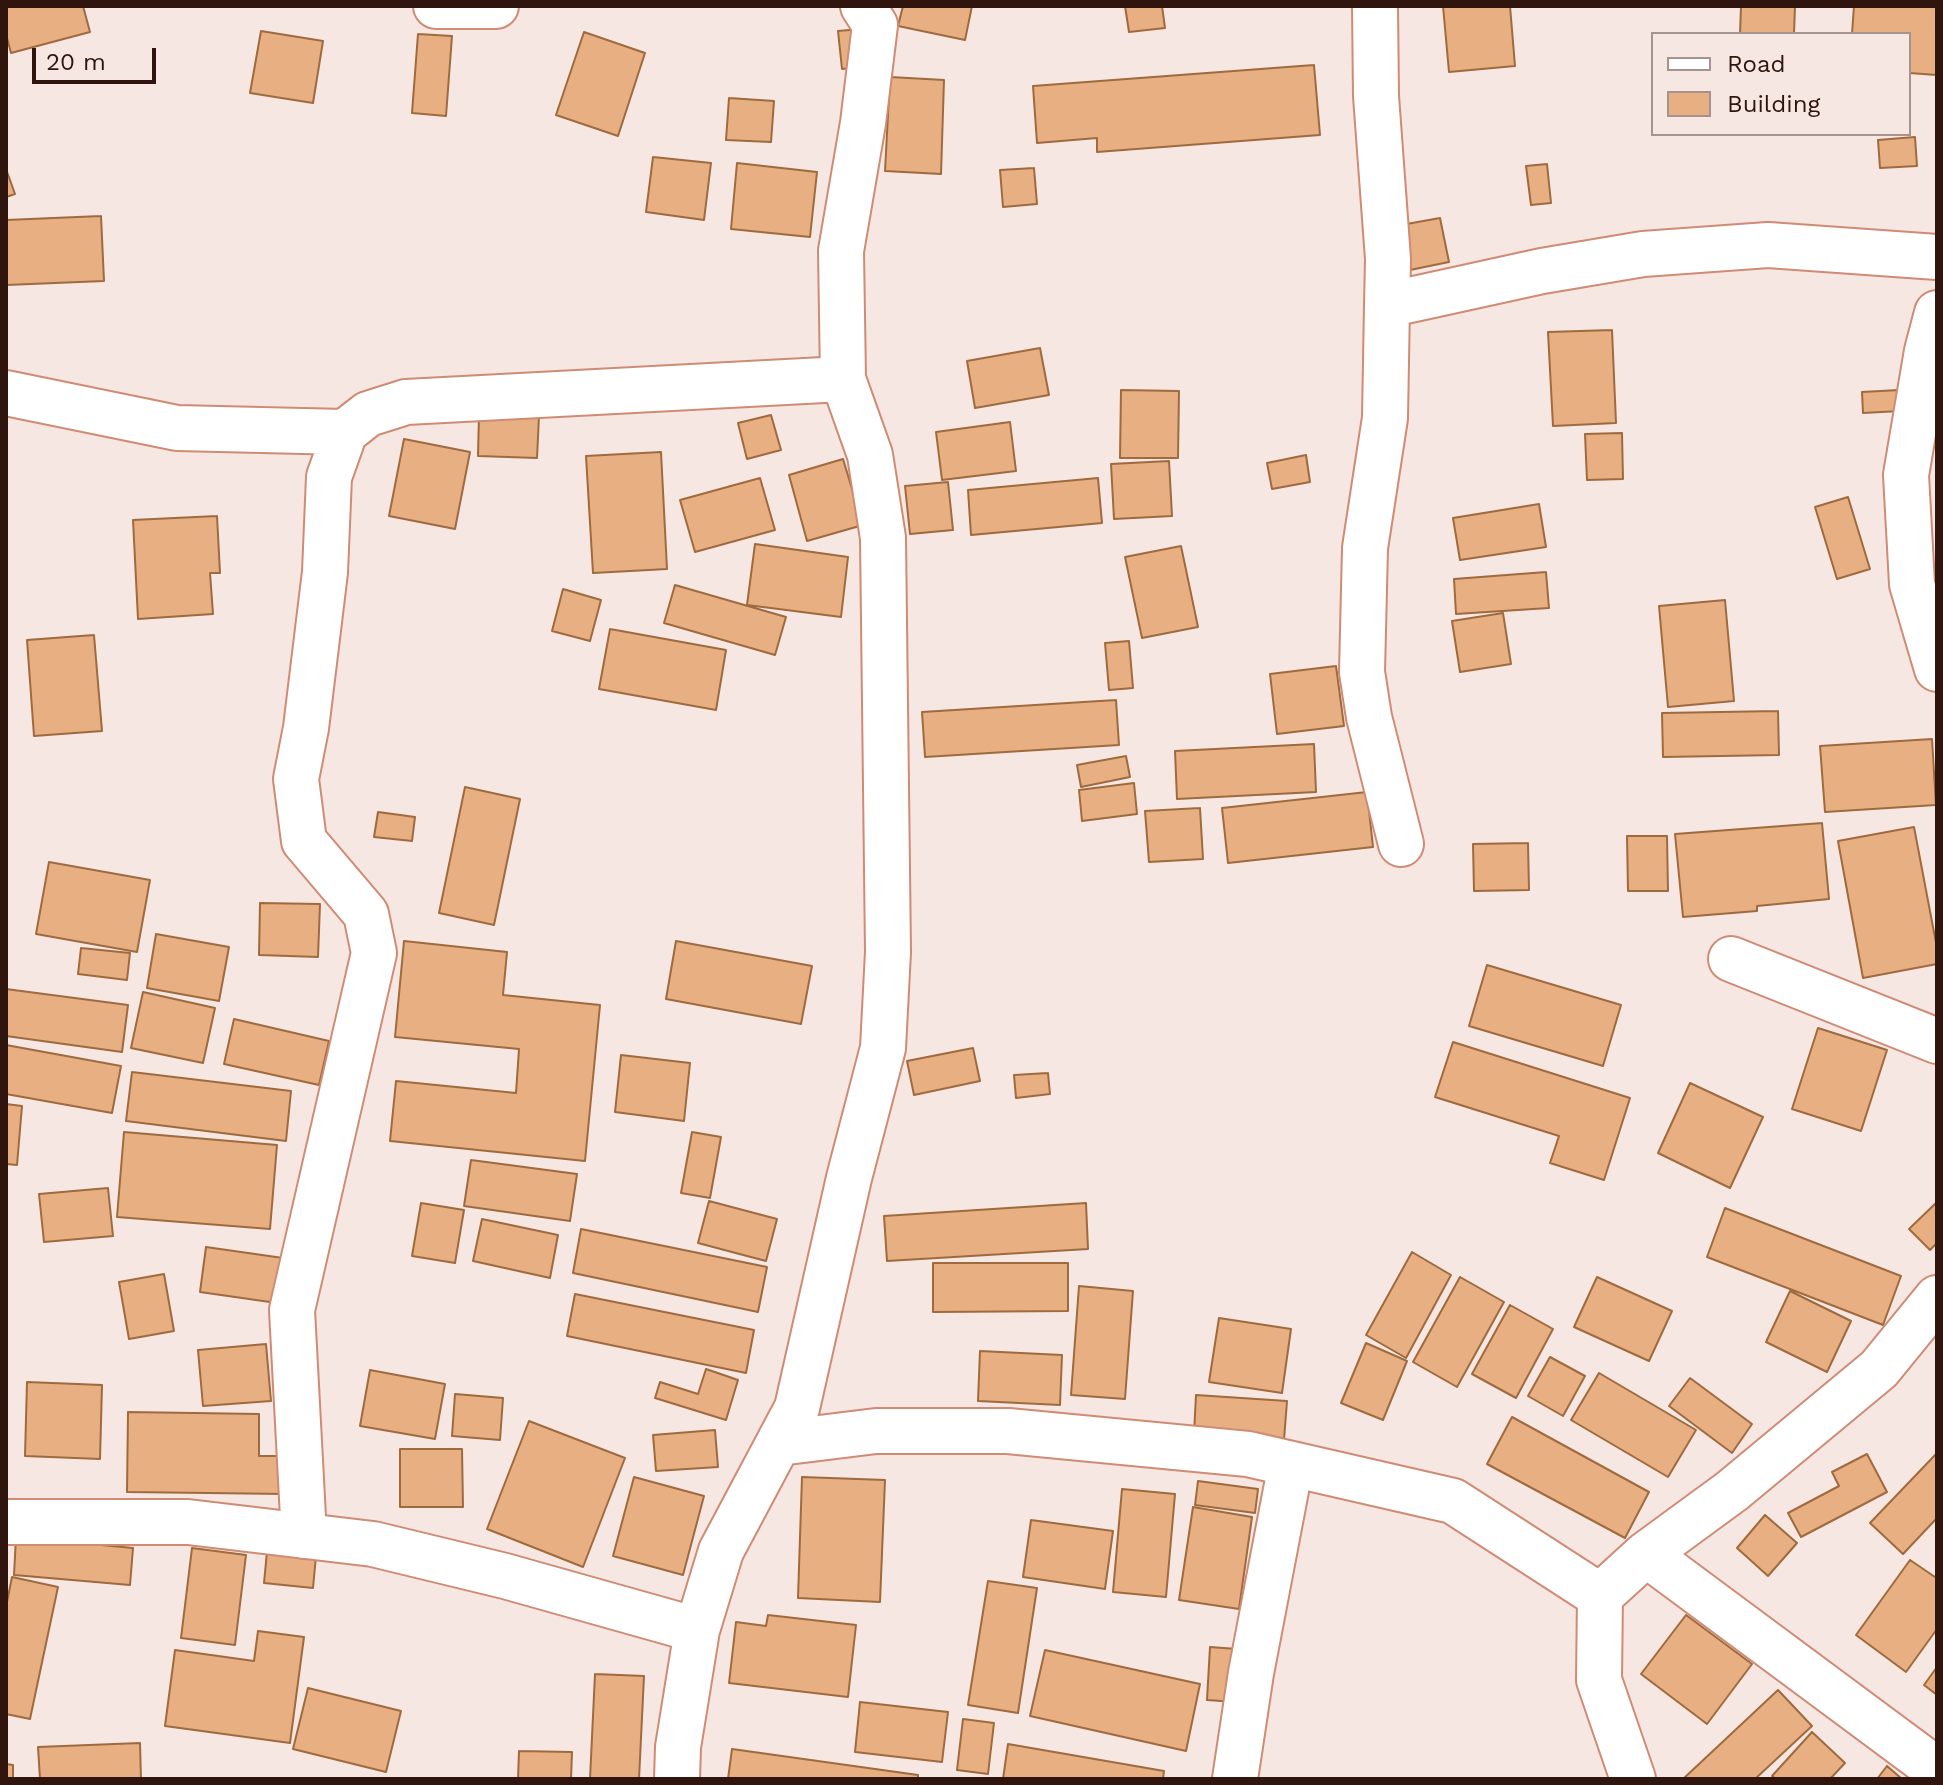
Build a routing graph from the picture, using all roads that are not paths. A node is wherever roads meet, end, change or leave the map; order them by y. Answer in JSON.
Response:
{"nodes":[{"id":1,"x":436,"y":6,"type":"edge"},
{"id":2,"x":496,"y":6,"type":"edge"},
{"id":3,"x":863,"y":6,"type":"edge"},
{"id":4,"x":1375,"y":6,"type":"edge"},
{"id":5,"x":1937,"y":257,"type":"edge"},
{"id":6,"x":1387,"y":305,"type":"junction"},
{"id":7,"x":1937,"y":313,"type":"edge"},
{"id":8,"x":843,"y":379,"type":"junction"},
{"id":9,"x":6,"y":393,"type":"edge"},
{"id":10,"x":345,"y":432,"type":"junction"},
{"id":11,"x":1937,"y":669,"type":"edge"},
{"id":12,"x":1401,"y":844,"type":"dead end"},
{"id":13,"x":1731,"y":959,"type":"dead end"},
{"id":14,"x":1937,"y":1041,"type":"edge"},
{"id":15,"x":1937,"y":1298,"type":"edge"},
{"id":16,"x":779,"y":1443,"type":"junction"},
{"id":17,"x":1291,"y":1464,"type":"junction"},
{"id":18,"x":6,"y":1522,"type":"edge"},
{"id":19,"x":304,"y":1536,"type":"junction"},
{"id":20,"x":1646,"y":1554,"type":"junction"},
{"id":21,"x":1600,"y":1596,"type":"junction"},
{"id":22,"x":697,"y":1630,"type":"junction"},
{"id":23,"x":1937,"y":1770,"type":"edge"},
{"id":24,"x":677,"y":1779,"type":"edge"},
{"id":25,"x":1235,"y":1779,"type":"edge"},
{"id":26,"x":1633,"y":1779,"type":"edge"}],
"edges":[{"from":1,"to":2,"type":"street"},
{"from":3,"to":8,"type":"street"},
{"from":4,"to":6,"type":"street"},
{"from":5,"to":6,"type":"street"},
{"from":6,"to":12,"type":"street"},
{"from":7,"to":11,"type":"street"},
{"from":8,"to":10,"type":"street"},
{"from":8,"to":16,"type":"street"},
{"from":9,"to":10,"type":"street"},
{"from":10,"to":19,"type":"street"},
{"from":13,"to":14,"type":"street"},
{"from":15,"to":20,"type":"street"},
{"from":16,"to":17,"type":"street"},
{"from":16,"to":22,"type":"street"},
{"from":17,"to":21,"type":"street"},
{"from":17,"to":25,"type":"street"},
{"from":18,"to":19,"type":"street"},
{"from":19,"to":22,"type":"street"},
{"from":20,"to":21,"type":"street"},
{"from":20,"to":23,"type":"street"},
{"from":21,"to":26,"type":"street"},
{"from":22,"to":24,"type":"street"}]}
